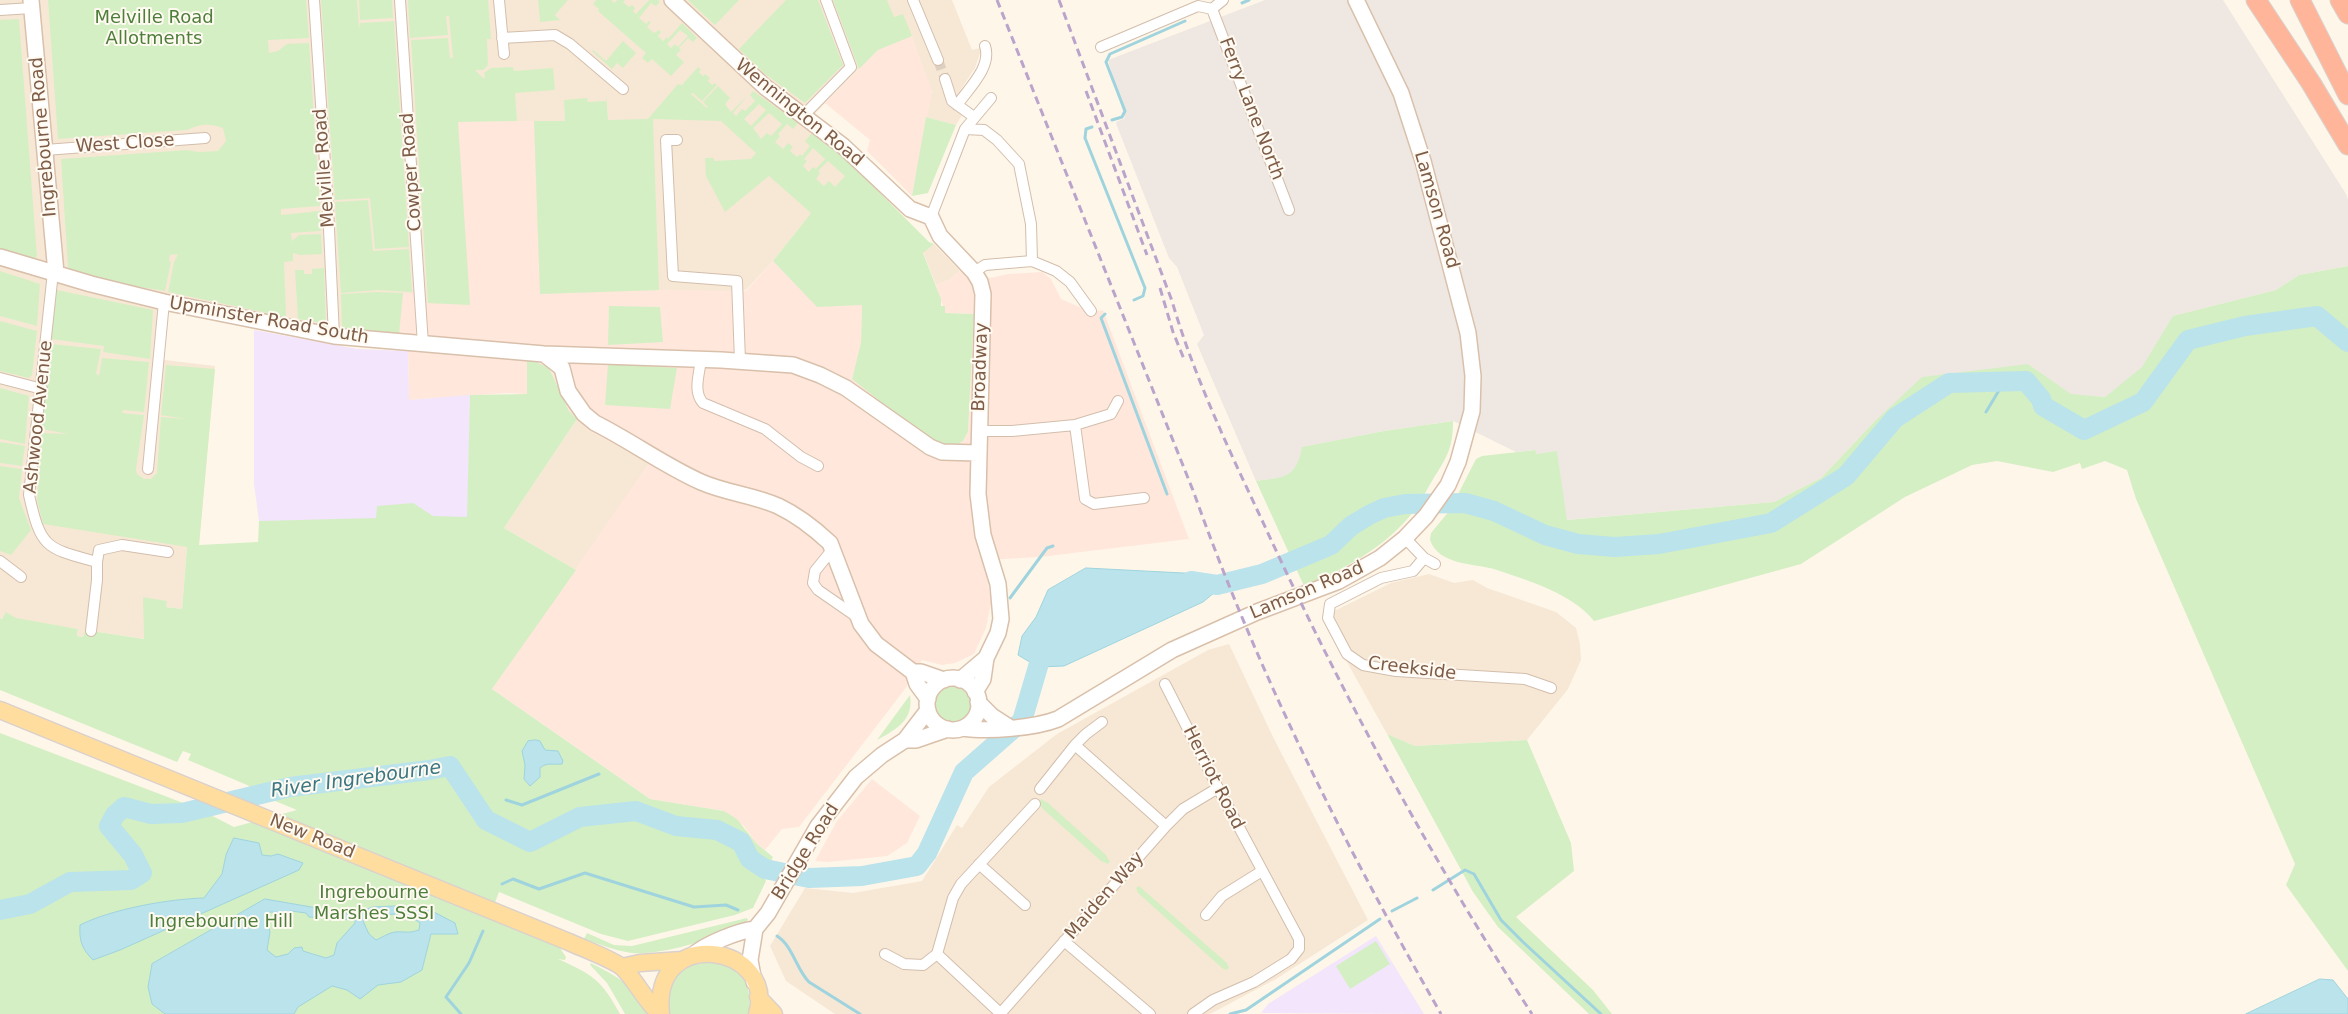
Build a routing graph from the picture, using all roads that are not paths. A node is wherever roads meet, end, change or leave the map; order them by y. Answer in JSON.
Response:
{"nodes":[{"id":1,"x":314,"y":0,"type":"edge"},
{"id":2,"x":400,"y":0,"type":"edge"},
{"id":3,"x":499,"y":0,"type":"edge"},
{"id":4,"x":672,"y":0,"type":"edge"},
{"id":5,"x":826,"y":0,"type":"edge"},
{"id":6,"x":913,"y":0,"type":"edge"},
{"id":7,"x":1223,"y":0,"type":"edge"},
{"id":8,"x":1356,"y":0,"type":"edge"},
{"id":9,"x":2256,"y":0,"type":"edge"},
{"id":10,"x":2300,"y":0,"type":"edge"},
{"id":11,"x":2340,"y":0,"type":"edge"},
{"id":12,"x":32,"y":4,"type":"edge"},
{"id":13,"x":1212,"y":9,"type":"junction"},
{"id":14,"x":0,"y":10,"type":"edge"},
{"id":15,"x":2348,"y":14,"type":"edge"},
{"id":16,"x":502,"y":38,"type":"junction"},
{"id":17,"x":986,"y":46,"type":"dead end"},
{"id":18,"x":1101,"y":47,"type":"dead end"},
{"id":19,"x":504,"y":54,"type":"dead end"},
{"id":20,"x":938,"y":60,"type":"tunnel mouth"},
{"id":21,"x":945,"y":79,"type":"tunnel mouth"},
{"id":22,"x":623,"y":89,"type":"dead end"},
{"id":23,"x":2348,"y":95,"type":"edge"},
{"id":24,"x":991,"y":98,"type":"dead end"},
{"id":25,"x":957,"y":105,"type":"junction"},
{"id":26,"x":804,"y":115,"type":"junction"},
{"id":27,"x":974,"y":117,"type":"junction"},
{"id":28,"x":965,"y":128,"type":"junction"},
{"id":29,"x":205,"y":138,"type":"dead end"},
{"id":30,"x":677,"y":140,"type":"dead end"},
{"id":31,"x":2348,"y":145,"type":"edge"},
{"id":32,"x":44,"y":150,"type":"junction"},
{"id":33,"x":1289,"y":210,"type":"dead end"},
{"id":34,"x":931,"y":217,"type":"junction"},
{"id":35,"x":0,"y":257,"type":"edge"},
{"id":36,"x":1032,"y":261,"type":"junction"},
{"id":37,"x":974,"y":272,"type":"junction"},
{"id":38,"x":55,"y":273,"type":"junction"},
{"id":39,"x":164,"y":302,"type":"junction"},
{"id":40,"x":1091,"y":311,"type":"dead end"},
{"id":41,"x":334,"y":336,"type":"junction"},
{"id":42,"x":423,"y":344,"type":"junction"},
{"id":43,"x":569,"y":360,"type":"junction"},
{"id":44,"x":701,"y":360,"type":"junction"},
{"id":45,"x":740,"y":361,"type":"junction"},
{"id":46,"x":0,"y":378,"type":"edge"},
{"id":47,"x":42,"y":390,"type":"junction"},
{"id":48,"x":1118,"y":401,"type":"dead end"},
{"id":49,"x":1075,"y":425,"type":"junction"},
{"id":50,"x":978,"y":431,"type":"junction"},
{"id":51,"x":978,"y":452,"type":"junction"},
{"id":52,"x":818,"y":466,"type":"dead end"},
{"id":53,"x":148,"y":469,"type":"dead end"},
{"id":54,"x":1144,"y":498,"type":"dead end"},
{"id":55,"x":1405,"y":538,"type":"junction"},
{"id":56,"x":832,"y":550,"type":"junction"},
{"id":57,"x":168,"y":552,"type":"dead end"},
{"id":58,"x":1424,"y":558,"type":"junction"},
{"id":59,"x":0,"y":561,"type":"edge"},
{"id":60,"x":92,"y":561,"type":"junction"},
{"id":61,"x":1435,"y":564,"type":"dead end"},
{"id":62,"x":21,"y":577,"type":"dead end"},
{"id":63,"x":857,"y":617,"type":"junction"},
{"id":64,"x":91,"y":631,"type":"dead end"},
{"id":65,"x":986,"y":658,"type":"junction"},
{"id":66,"x":912,"y":672,"type":"junction"},
{"id":67,"x":944,"y":680,"type":"junction"},
{"id":68,"x":960,"y":680,"type":"junction"},
{"id":69,"x":1165,"y":684,"type":"dead end"},
{"id":70,"x":1551,"y":688,"type":"dead end"},
{"id":71,"x":977,"y":697,"type":"junction"},
{"id":72,"x":928,"y":705,"type":"junction"},
{"id":73,"x":0,"y":710,"type":"edge"},
{"id":74,"x":1102,"y":722,"type":"dead end"},
{"id":75,"x":1010,"y":727,"type":"junction"},
{"id":76,"x":963,"y":728,"type":"junction"},
{"id":77,"x":948,"y":729,"type":"junction"},
{"id":78,"x":905,"y":740,"type":"junction"},
{"id":79,"x":1075,"y":745,"type":"junction"},
{"id":80,"x":1218,"y":788,"type":"junction"},
{"id":81,"x":1040,"y":789,"type":"dead end"},
{"id":82,"x":1035,"y":804,"type":"dead end"},
{"id":83,"x":1166,"y":826,"type":"junction"},
{"id":84,"x":979,"y":864,"type":"junction"},
{"id":85,"x":1262,"y":871,"type":"junction"},
{"id":86,"x":1025,"y":905,"type":"dead end"},
{"id":87,"x":1206,"y":915,"type":"dead end"},
{"id":88,"x":755,"y":929,"type":"junction"},
{"id":89,"x":1064,"y":941,"type":"junction"},
{"id":90,"x":885,"y":954,"type":"dead end"},
{"id":91,"x":937,"y":954,"type":"junction"},
{"id":92,"x":687,"y":958,"type":"junction"},
{"id":93,"x":622,"y":967,"type":"junction"},
{"id":94,"x":756,"y":990,"type":"junction"},
{"id":95,"x":661,"y":1014,"type":"edge"},
{"id":96,"x":757,"y":1014,"type":"edge"},
{"id":97,"x":774,"y":1014,"type":"edge"},
{"id":98,"x":1001,"y":1014,"type":"edge"},
{"id":99,"x":1150,"y":1014,"type":"edge"},
{"id":100,"x":1193,"y":1014,"type":"edge"}],
"edges":[{"from":1,"to":41,"type":"street","name":"Melville Road"},
{"from":2,"to":42,"type":"street","name":"Cowper Road"},
{"from":3,"to":16,"type":"street"},
{"from":4,"to":26,"type":"street","name":"Wennington Road"},
{"from":5,"to":26,"type":"street"},
{"from":6,"to":20,"type":"street"},
{"from":7,"to":13,"type":"street"},
{"from":8,"to":55,"type":"street","name":"Lamson Road"},
{"from":9,"to":31,"type":"highway"},
{"from":10,"to":23,"type":"highway"},
{"from":11,"to":15,"type":"highway"},
{"from":12,"to":14,"type":"street"},
{"from":12,"to":32,"type":"street","name":"Ingrebourne Road"},
{"from":13,"to":18,"type":"street"},
{"from":13,"to":33,"type":"street","name":"Ferry Lane North"},
{"from":16,"to":19,"type":"street"},
{"from":16,"to":22,"type":"street"},
{"from":17,"to":25,"type":"street"},
{"from":21,"to":25,"type":"street"},
{"from":24,"to":27,"type":"street"},
{"from":25,"to":27,"type":"street"},
{"from":26,"to":34,"type":"street","name":"Wennington Road"},
{"from":27,"to":28,"type":"street"},
{"from":28,"to":34,"type":"street"},
{"from":28,"to":36,"type":"street"},
{"from":29,"to":32,"type":"street","name":"West Close"},
{"from":30,"to":45,"type":"street"},
{"from":32,"to":38,"type":"street","name":"Ingrebourne Road"},
{"from":34,"to":37,"type":"street","name":"Broadway"},
{"from":35,"to":38,"type":"street","name":"Upminster Road South"},
{"from":36,"to":37,"type":"street"},
{"from":36,"to":40,"type":"street"},
{"from":37,"to":50,"type":"street","name":"Broadway"},
{"from":38,"to":39,"type":"street","name":"Upminster Road South"},
{"from":38,"to":47,"type":"street","name":"Ashwood Avenue"},
{"from":39,"to":41,"type":"street","name":"Upminster Road South"},
{"from":39,"to":53,"type":"street"},
{"from":41,"to":42,"type":"street","name":"Upminster Road South"},
{"from":42,"to":43,"type":"street","name":"Upminster Road South"},
{"from":43,"to":44,"type":"street"},
{"from":43,"to":56,"type":"street"},
{"from":44,"to":45,"type":"street"},
{"from":44,"to":52,"type":"street"},
{"from":45,"to":51,"type":"street"},
{"from":46,"to":47,"type":"street"},
{"from":47,"to":60,"type":"street","name":"Ashwood Avenue"},
{"from":48,"to":49,"type":"street"},
{"from":49,"to":50,"type":"street"},
{"from":49,"to":54,"type":"street"},
{"from":50,"to":51,"type":"street","name":"Broadway"},
{"from":51,"to":65,"type":"street","name":"Broadway"},
{"from":55,"to":58,"type":"street"},
{"from":55,"to":75,"type":"street","name":"Lamson Road"},
{"from":56,"to":63,"type":"street"},
{"from":56,"to":63,"type":"street"},
{"from":57,"to":60,"type":"street"},
{"from":58,"to":61,"type":"street"},
{"from":58,"to":70,"type":"street","name":"Creekside"},
{"from":59,"to":62,"type":"street"},
{"from":60,"to":64,"type":"street"},
{"from":63,"to":66,"type":"street"},
{"from":65,"to":68,"type":"street"},
{"from":65,"to":71,"type":"street"},
{"from":66,"to":67,"type":"street"},
{"from":66,"to":72,"type":"street"},
{"from":67,"to":68,"type":"street"},
{"from":67,"to":72,"type":"street","name":"Bridge Road"},
{"from":68,"to":71,"type":"street"},
{"from":69,"to":80,"type":"street","name":"Herriot Road"},
{"from":71,"to":75,"type":"street"},
{"from":71,"to":76,"type":"street"},
{"from":72,"to":77,"type":"street"},
{"from":72,"to":78,"type":"street","name":"Bridge Road"},
{"from":73,"to":93,"type":"main road","name":"New Road"},
{"from":74,"to":79,"type":"street"},
{"from":75,"to":76,"type":"street","name":"Lamson Road"},
{"from":76,"to":77,"type":"street","name":"Bridge Road"},
{"from":77,"to":78,"type":"street","name":"Bridge Road"},
{"from":78,"to":88,"type":"street","name":"Bridge Road"},
{"from":79,"to":81,"type":"street"},
{"from":79,"to":83,"type":"street"},
{"from":80,"to":83,"type":"street","name":"Maiden Way"},
{"from":80,"to":85,"type":"street","name":"Herriot Road"},
{"from":82,"to":84,"type":"street"},
{"from":83,"to":89,"type":"street","name":"Maiden Way"},
{"from":84,"to":86,"type":"street"},
{"from":84,"to":91,"type":"street"},
{"from":85,"to":87,"type":"street"},
{"from":85,"to":100,"type":"street","name":"Herriot Road"},
{"from":88,"to":92,"type":"street"},
{"from":88,"to":94,"type":"street","name":"Bridge Road"},
{"from":89,"to":98,"type":"street","name":"Maiden Way"},
{"from":89,"to":99,"type":"street"},
{"from":90,"to":91,"type":"street"},
{"from":91,"to":98,"type":"street"},
{"from":92,"to":93,"type":"main road"},
{"from":92,"to":94,"type":"main road"},
{"from":92,"to":95,"type":"main road"},
{"from":93,"to":95,"type":"main road","name":"New Road"},
{"from":94,"to":96,"type":"main road"},
{"from":94,"to":97,"type":"main road"}]}
